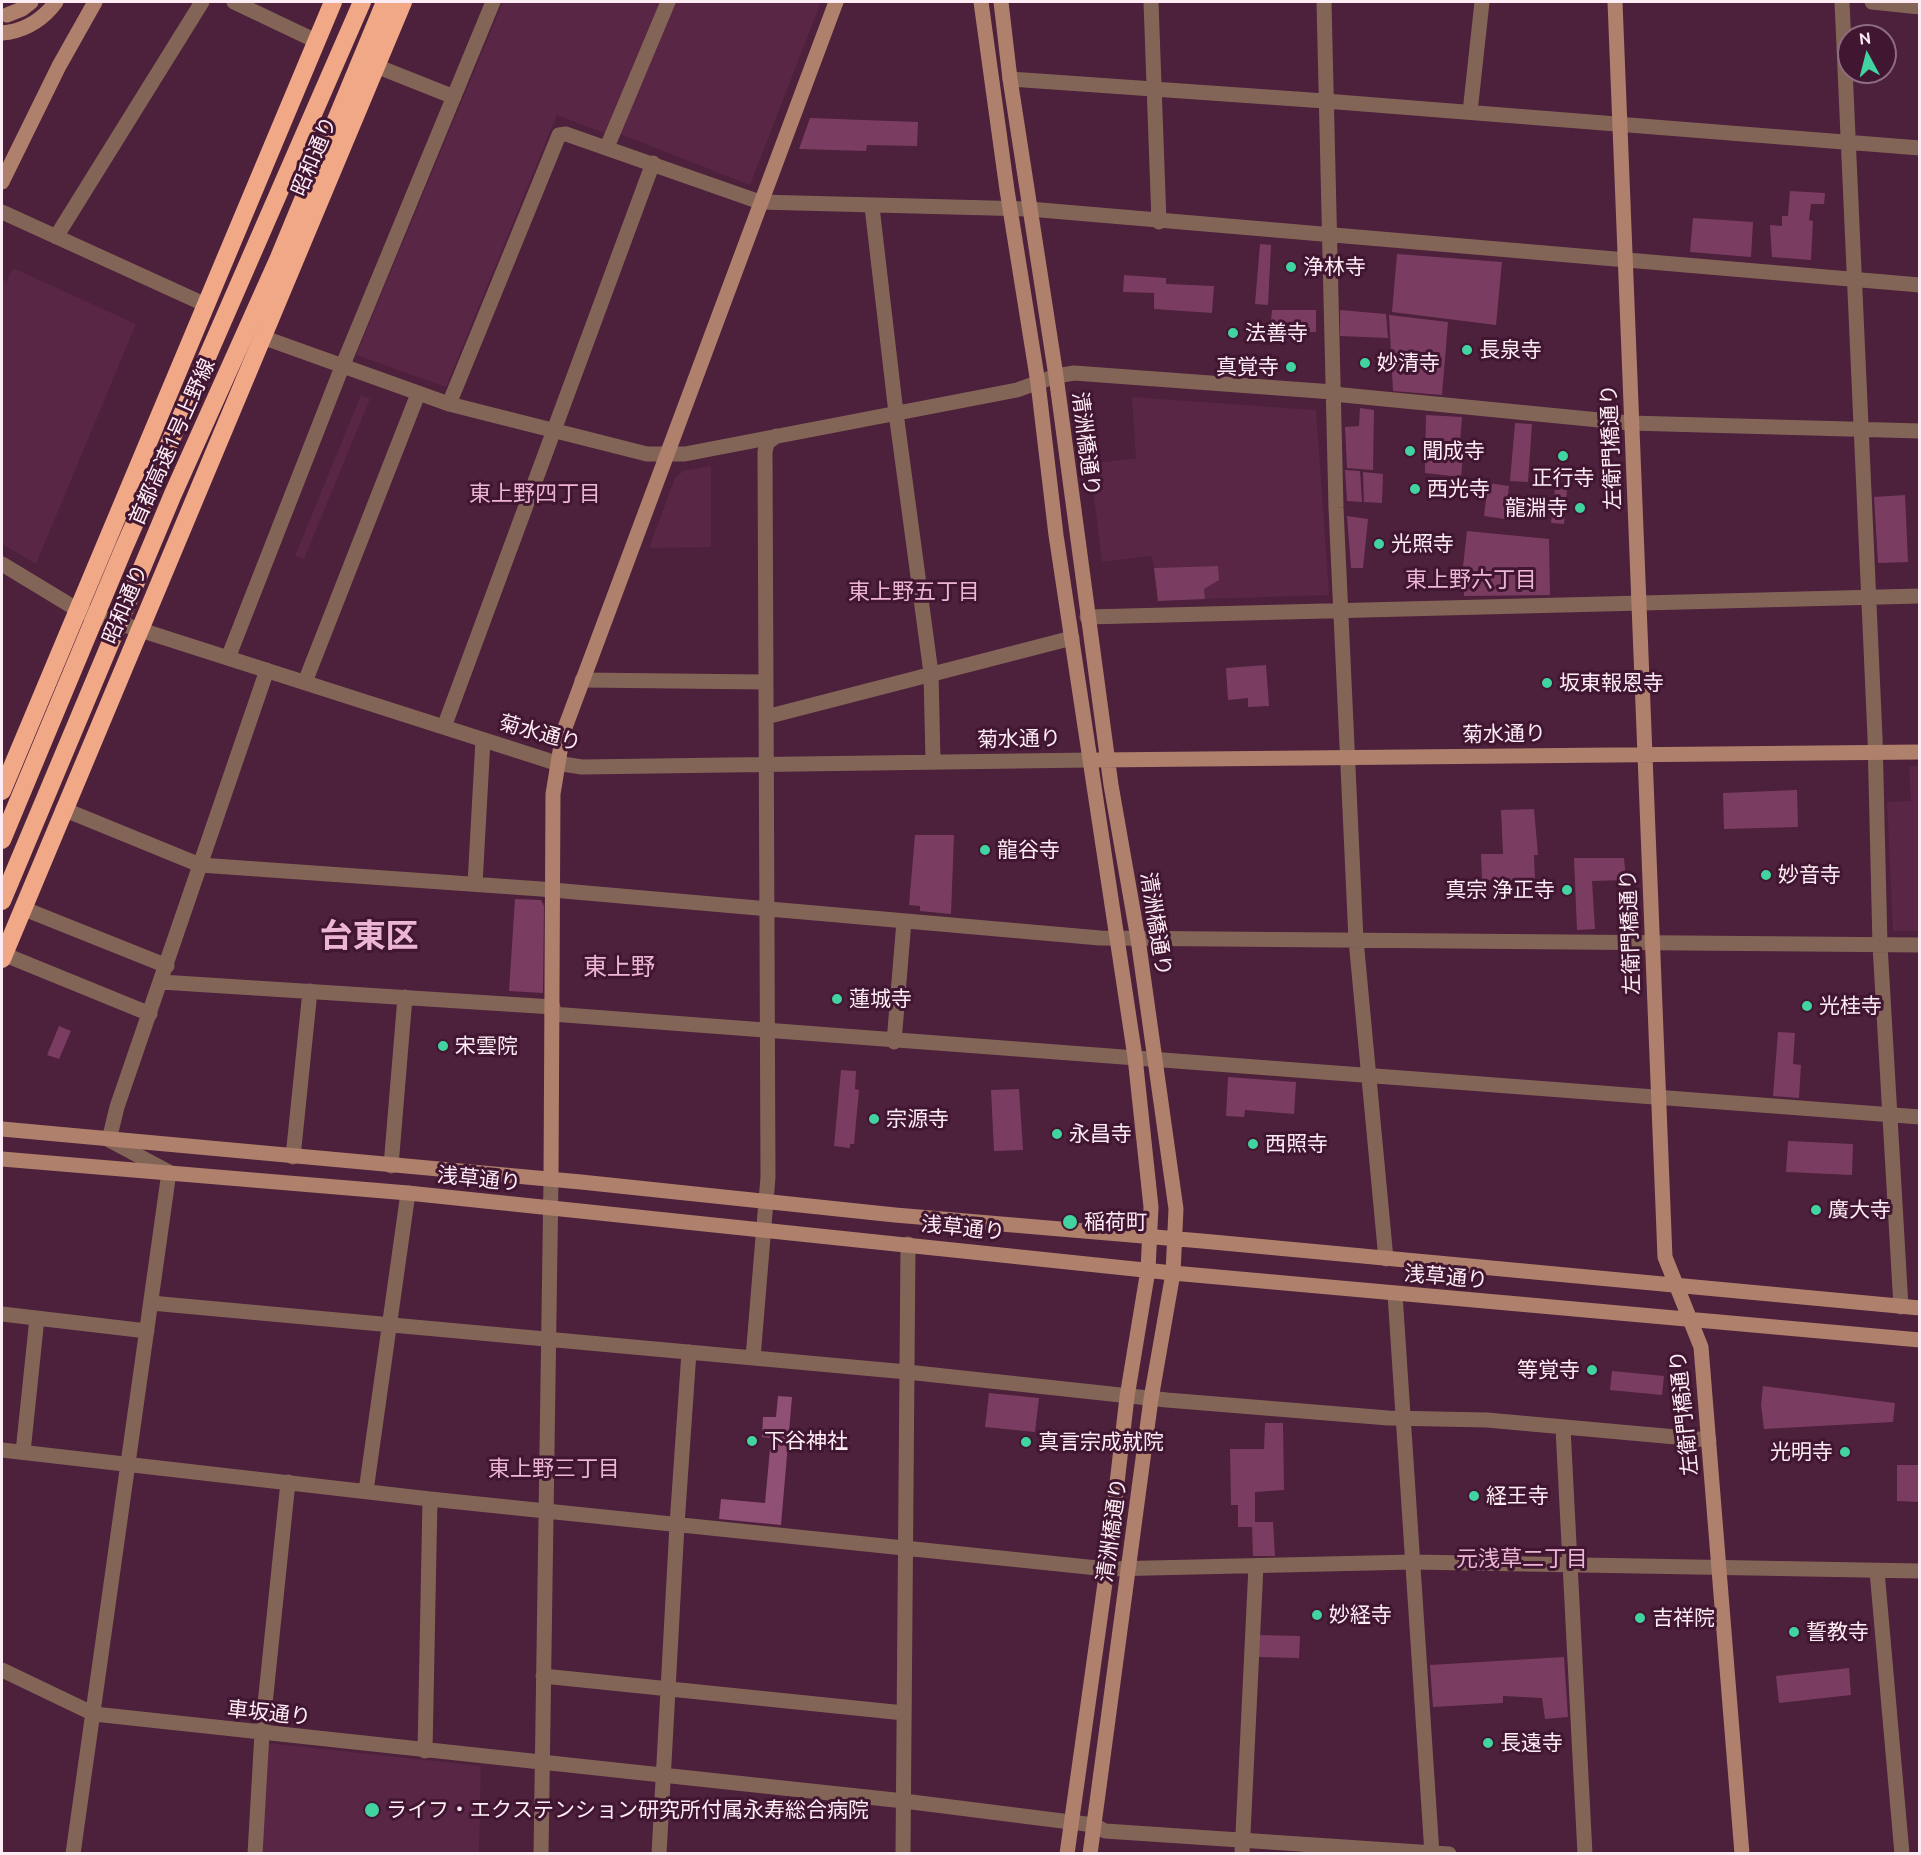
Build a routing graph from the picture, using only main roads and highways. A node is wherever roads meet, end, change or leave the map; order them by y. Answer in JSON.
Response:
{"nodes":[{"id":1,"x":333,"y":2,"type":"edge"},
{"id":2,"x":362,"y":2,"type":"edge"},
{"id":3,"x":385,"y":2,"type":"edge"},
{"id":4,"x":403,"y":2,"type":"edge"},
{"id":5,"x":2,"y":790,"type":"edge"},
{"id":6,"x":2,"y":840,"type":"edge"},
{"id":7,"x":2,"y":901,"type":"edge"},
{"id":8,"x":2,"y":957,"type":"edge"}],
"edges":[{"from":1,"to":5,"type":"highway","name":"昭和通り"},
{"from":2,"to":6,"type":"highway","name":"首都高速1号上野線","bridge":true},
{"from":3,"to":7,"type":"highway","name":"首都高速1号上野線","bridge":true},
{"from":4,"to":8,"type":"highway","name":"昭和通り"}]}
